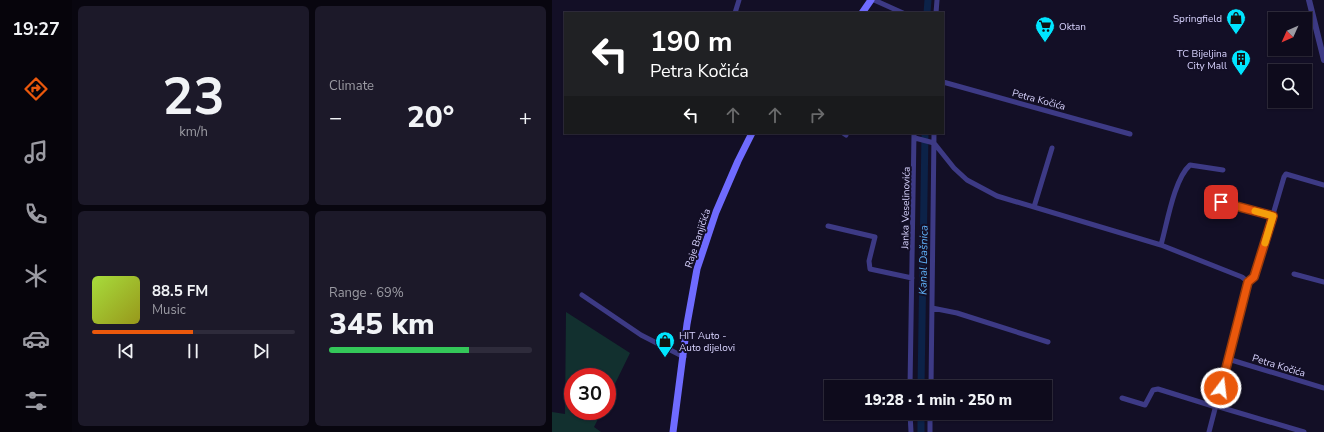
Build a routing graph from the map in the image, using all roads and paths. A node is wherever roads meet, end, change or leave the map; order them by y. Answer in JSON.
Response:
{"nodes":[{"id":1,"x":739,"y":0,"type":"edge"},
{"id":2,"x":873,"y":0,"type":"edge"},
{"id":3,"x":937,"y":0,"type":"edge"},
{"id":4,"x":1309,"y":0,"type":"edge"},
{"id":5,"x":735,"y":12,"type":"edge"},
{"id":6,"x":863,"y":12,"type":"edge"},
{"id":7,"x":901,"y":12,"type":"edge"},
{"id":8,"x":936,"y":12,"type":"edge"},
{"id":9,"x":1324,"y":60,"type":"edge"},
{"id":10,"x":944,"y":82,"type":"edge"},
{"id":11,"x":752,"y":134,"type":"edge"},
{"id":12,"x":934,"y":134,"type":"edge"},
{"id":13,"x":1130,"y":134,"type":"dead end"},
{"id":14,"x":916,"y":137,"type":"edge"},
{"id":15,"x":932,"y":143,"type":"junction"},
{"id":16,"x":1052,"y":148,"type":"dead end"},
{"id":17,"x":1223,"y":170,"type":"dead end"},
{"id":18,"x":1324,"y":185,"type":"edge"},
{"id":19,"x":1221,"y":202,"type":"dead end"},
{"id":20,"x":1034,"y":207,"type":"junction"},
{"id":21,"x":1273,"y":216,"type":"junction"},
{"id":22,"x":828,"y":226,"type":"dead end"},
{"id":23,"x":1161,"y":244,"type":"junction"},
{"id":24,"x":1294,"y":274,"type":"dead end"},
{"id":25,"x":912,"y":278,"type":"junction"},
{"id":26,"x":1248,"y":282,"type":"junction"},
{"id":27,"x":1324,"y":282,"type":"edge"},
{"id":28,"x":582,"y":295,"type":"dead end"},
{"id":29,"x":932,"y":308,"type":"junction"},
{"id":30,"x":1048,"y":342,"type":"dead end"},
{"id":31,"x":684,"y":356,"type":"junction"},
{"id":32,"x":1228,"y":359,"type":"junction"},
{"id":33,"x":910,"y":380,"type":"edge"},
{"id":34,"x":931,"y":380,"type":"edge"},
{"id":35,"x":1324,"y":388,"type":"edge"},
{"id":36,"x":1122,"y":398,"type":"dead end"},
{"id":37,"x":1216,"y":406,"type":"junction"},
{"id":38,"x":910,"y":420,"type":"edge"},
{"id":39,"x":930,"y":420,"type":"edge"},
{"id":40,"x":673,"y":432,"type":"edge"},
{"id":41,"x":911,"y":432,"type":"edge"},
{"id":42,"x":930,"y":432,"type":"edge"},
{"id":43,"x":1209,"y":432,"type":"edge"},
{"id":44,"x":1304,"y":432,"type":"edge"}],
"edges":[{"from":1,"to":5,"type":"street"},
{"from":2,"to":6,"type":"main road"},
{"from":2,"to":7,"type":"street"},
{"from":3,"to":8,"type":"street"},
{"from":4,"to":9,"type":"street"},
{"from":10,"to":13,"type":"street","name":"Petra Kočića"},
{"from":11,"to":31,"type":"main road","name":"Raje Banjičića"},
{"from":12,"to":15,"type":"street"},
{"from":14,"to":15,"type":"street"},
{"from":14,"to":25,"type":"street","name":"Janka Veselinovića"},
{"from":15,"to":20,"type":"street"},
{"from":15,"to":29,"type":"street"},
{"from":16,"to":20,"type":"street"},
{"from":17,"to":23,"type":"street"},
{"from":18,"to":21,"type":"street"},
{"from":19,"to":21,"type":"street"},
{"from":20,"to":23,"type":"street"},
{"from":21,"to":26,"type":"street"},
{"from":22,"to":25,"type":"street"},
{"from":23,"to":26,"type":"street"},
{"from":24,"to":27,"type":"street"},
{"from":25,"to":33,"type":"street","name":"Janka Veselinovića"},
{"from":26,"to":32,"type":"street"},
{"from":28,"to":31,"type":"street"},
{"from":29,"to":30,"type":"street"},
{"from":29,"to":34,"type":"street"},
{"from":31,"to":40,"type":"main road","name":"Raje Banjičića"},
{"from":32,"to":35,"type":"street","name":"Petra Kočića"},
{"from":32,"to":37,"type":"street"},
{"from":36,"to":37,"type":"street"},
{"from":37,"to":43,"type":"street"},
{"from":37,"to":44,"type":"street"},
{"from":38,"to":41,"type":"street"},
{"from":39,"to":42,"type":"street"}]}
